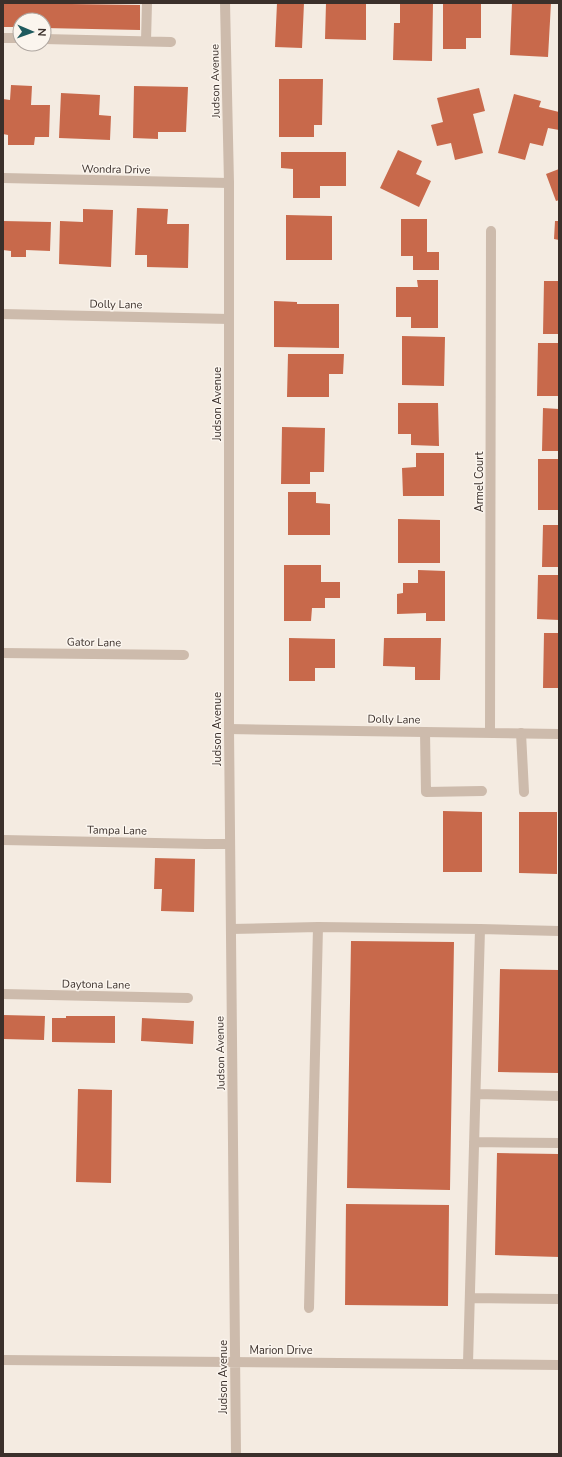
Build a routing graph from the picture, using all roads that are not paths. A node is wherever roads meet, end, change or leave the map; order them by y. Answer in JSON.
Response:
{"nodes":[{"id":1,"x":147,"y":3,"type":"edge"},
{"id":2,"x":225,"y":3,"type":"edge"},
{"id":3,"x":52,"y":39,"type":"edge"},
{"id":4,"x":146,"y":41,"type":"junction"},
{"id":5,"x":171,"y":42,"type":"dead end"},
{"id":6,"x":3,"y":178,"type":"edge"},
{"id":7,"x":229,"y":183,"type":"junction"},
{"id":8,"x":491,"y":231,"type":"dead end"},
{"id":9,"x":3,"y":314,"type":"edge"},
{"id":10,"x":229,"y":319,"type":"junction"},
{"id":11,"x":3,"y":653,"type":"edge"},
{"id":12,"x":184,"y":655,"type":"dead end"},
{"id":13,"x":229,"y":729,"type":"junction"},
{"id":14,"x":425,"y":732,"type":"junction"},
{"id":15,"x":490,"y":733,"type":"junction"},
{"id":16,"x":521,"y":733,"type":"junction"},
{"id":17,"x":559,"y":734,"type":"edge"},
{"id":18,"x":482,"y":791,"type":"dead end"},
{"id":19,"x":524,"y":792,"type":"dead end"},
{"id":20,"x":3,"y":840,"type":"edge"},
{"id":21,"x":230,"y":844,"type":"junction"},
{"id":22,"x":318,"y":927,"type":"junction"},
{"id":23,"x":231,"y":929,"type":"junction"},
{"id":24,"x":480,"y":929,"type":"junction"},
{"id":25,"x":559,"y":931,"type":"edge"},
{"id":26,"x":3,"y":994,"type":"edge"},
{"id":27,"x":188,"y":998,"type":"dead end"},
{"id":28,"x":476,"y":1094,"type":"junction"},
{"id":29,"x":559,"y":1096,"type":"edge"},
{"id":30,"x":474,"y":1142,"type":"junction"},
{"id":31,"x":559,"y":1143,"type":"edge"},
{"id":32,"x":470,"y":1298,"type":"junction"},
{"id":33,"x":559,"y":1299,"type":"edge"},
{"id":34,"x":309,"y":1308,"type":"dead end"},
{"id":35,"x":3,"y":1360,"type":"edge"},
{"id":36,"x":235,"y":1361,"type":"junction"},
{"id":37,"x":468,"y":1363,"type":"junction"},
{"id":38,"x":559,"y":1364,"type":"edge"},
{"id":39,"x":236,"y":1454,"type":"edge"}],
"edges":[{"from":1,"to":4,"type":"street"},
{"from":2,"to":7,"type":"street","name":"Judson Avenue"},
{"from":3,"to":4,"type":"street"},
{"from":4,"to":5,"type":"street"},
{"from":6,"to":7,"type":"street","name":"Wondra Drive"},
{"from":7,"to":10,"type":"street","name":"Judson Avenue"},
{"from":8,"to":15,"type":"street","name":"Armel Court"},
{"from":9,"to":10,"type":"street","name":"Dolly Lane"},
{"from":10,"to":13,"type":"street","name":"Judson Avenue"},
{"from":11,"to":12,"type":"street","name":"Gator Lane"},
{"from":13,"to":14,"type":"street","name":"Dolly Lane"},
{"from":13,"to":21,"type":"street","name":"Judson Avenue"},
{"from":14,"to":15,"type":"street","name":"Dolly Lane"},
{"from":14,"to":18,"type":"street"},
{"from":15,"to":16,"type":"street","name":"Dolly Lane"},
{"from":16,"to":17,"type":"street","name":"Dolly Lane"},
{"from":16,"to":19,"type":"street"},
{"from":20,"to":21,"type":"street","name":"Tampa Lane"},
{"from":21,"to":23,"type":"street","name":"Judson Avenue"},
{"from":22,"to":23,"type":"street"},
{"from":22,"to":24,"type":"street"},
{"from":22,"to":34,"type":"street"},
{"from":23,"to":36,"type":"street","name":"Judson Avenue"},
{"from":24,"to":25,"type":"street"},
{"from":24,"to":28,"type":"street"},
{"from":26,"to":27,"type":"street","name":"Daytona Lane"},
{"from":28,"to":29,"type":"street"},
{"from":28,"to":30,"type":"street"},
{"from":30,"to":31,"type":"street"},
{"from":30,"to":32,"type":"street"},
{"from":32,"to":33,"type":"street"},
{"from":32,"to":37,"type":"street"},
{"from":35,"to":36,"type":"street","name":"Marion Drive"},
{"from":36,"to":37,"type":"street","name":"Marion Drive"},
{"from":36,"to":39,"type":"street","name":"Judson Avenue"},
{"from":37,"to":38,"type":"street","name":"Marion Drive"}]}
